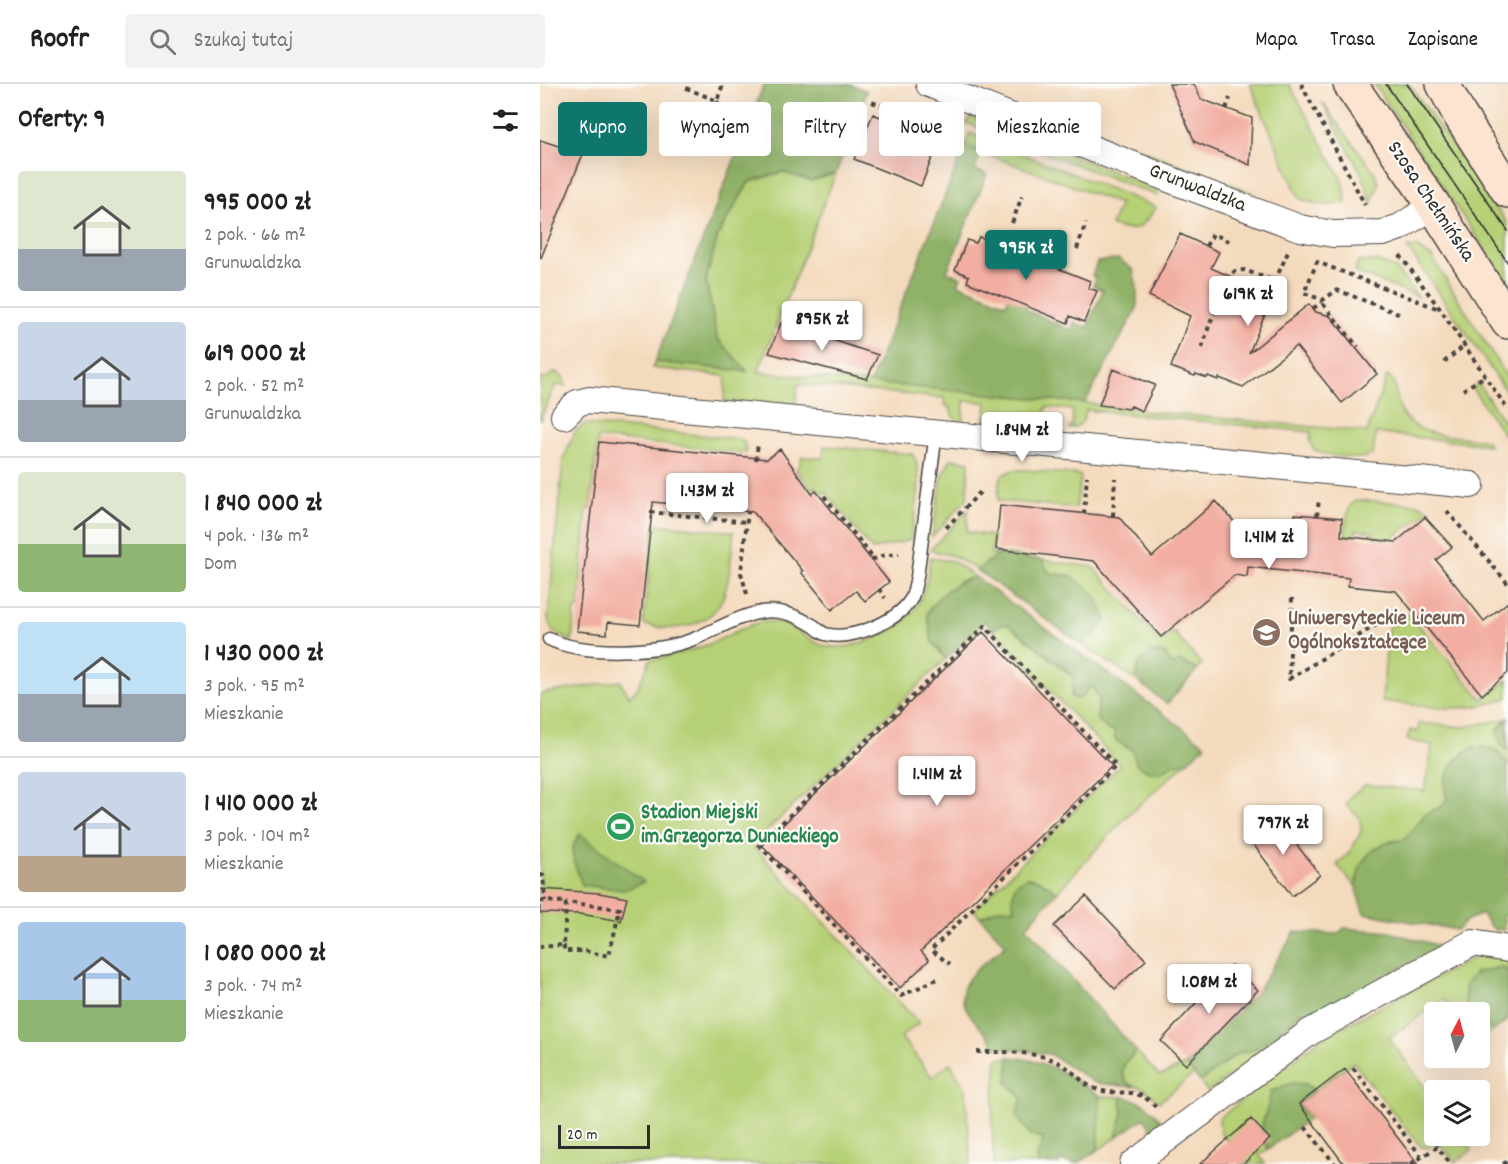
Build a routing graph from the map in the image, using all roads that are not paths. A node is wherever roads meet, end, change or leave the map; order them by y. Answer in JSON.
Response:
{"nodes":[{"id":1,"x":929,"y":84,"type":"edge"},
{"id":2,"x":1350,"y":84,"type":"edge"},
{"id":3,"x":1443,"y":84,"type":"edge"},
{"id":4,"x":1508,"y":191,"type":"edge"},
{"id":5,"x":1432,"y":203,"type":"junction"},
{"id":6,"x":1508,"y":322,"type":"edge"},
{"id":7,"x":564,"y":416,"type":"dead end"},
{"id":8,"x":936,"y":433,"type":"junction"},
{"id":9,"x":1471,"y":485,"type":"dead end"},
{"id":10,"x":549,"y":639,"type":"dead end"},
{"id":11,"x":1508,"y":949,"type":"edge"},
{"id":12,"x":1133,"y":1164,"type":"edge"}],
"edges":[{"from":1,"to":5,"type":"street","name":"Grunwaldzka"},
{"from":2,"to":5,"type":"main road","name":"Szosa Chełmińska"},
{"from":3,"to":4,"type":"main road"},
{"from":5,"to":6,"type":"main road","name":"Szosa Chełmińska"},
{"from":7,"to":8,"type":"street"},
{"from":8,"to":9,"type":"street"},
{"from":8,"to":10,"type":"lane"},
{"from":11,"to":12,"type":"street"}]}
